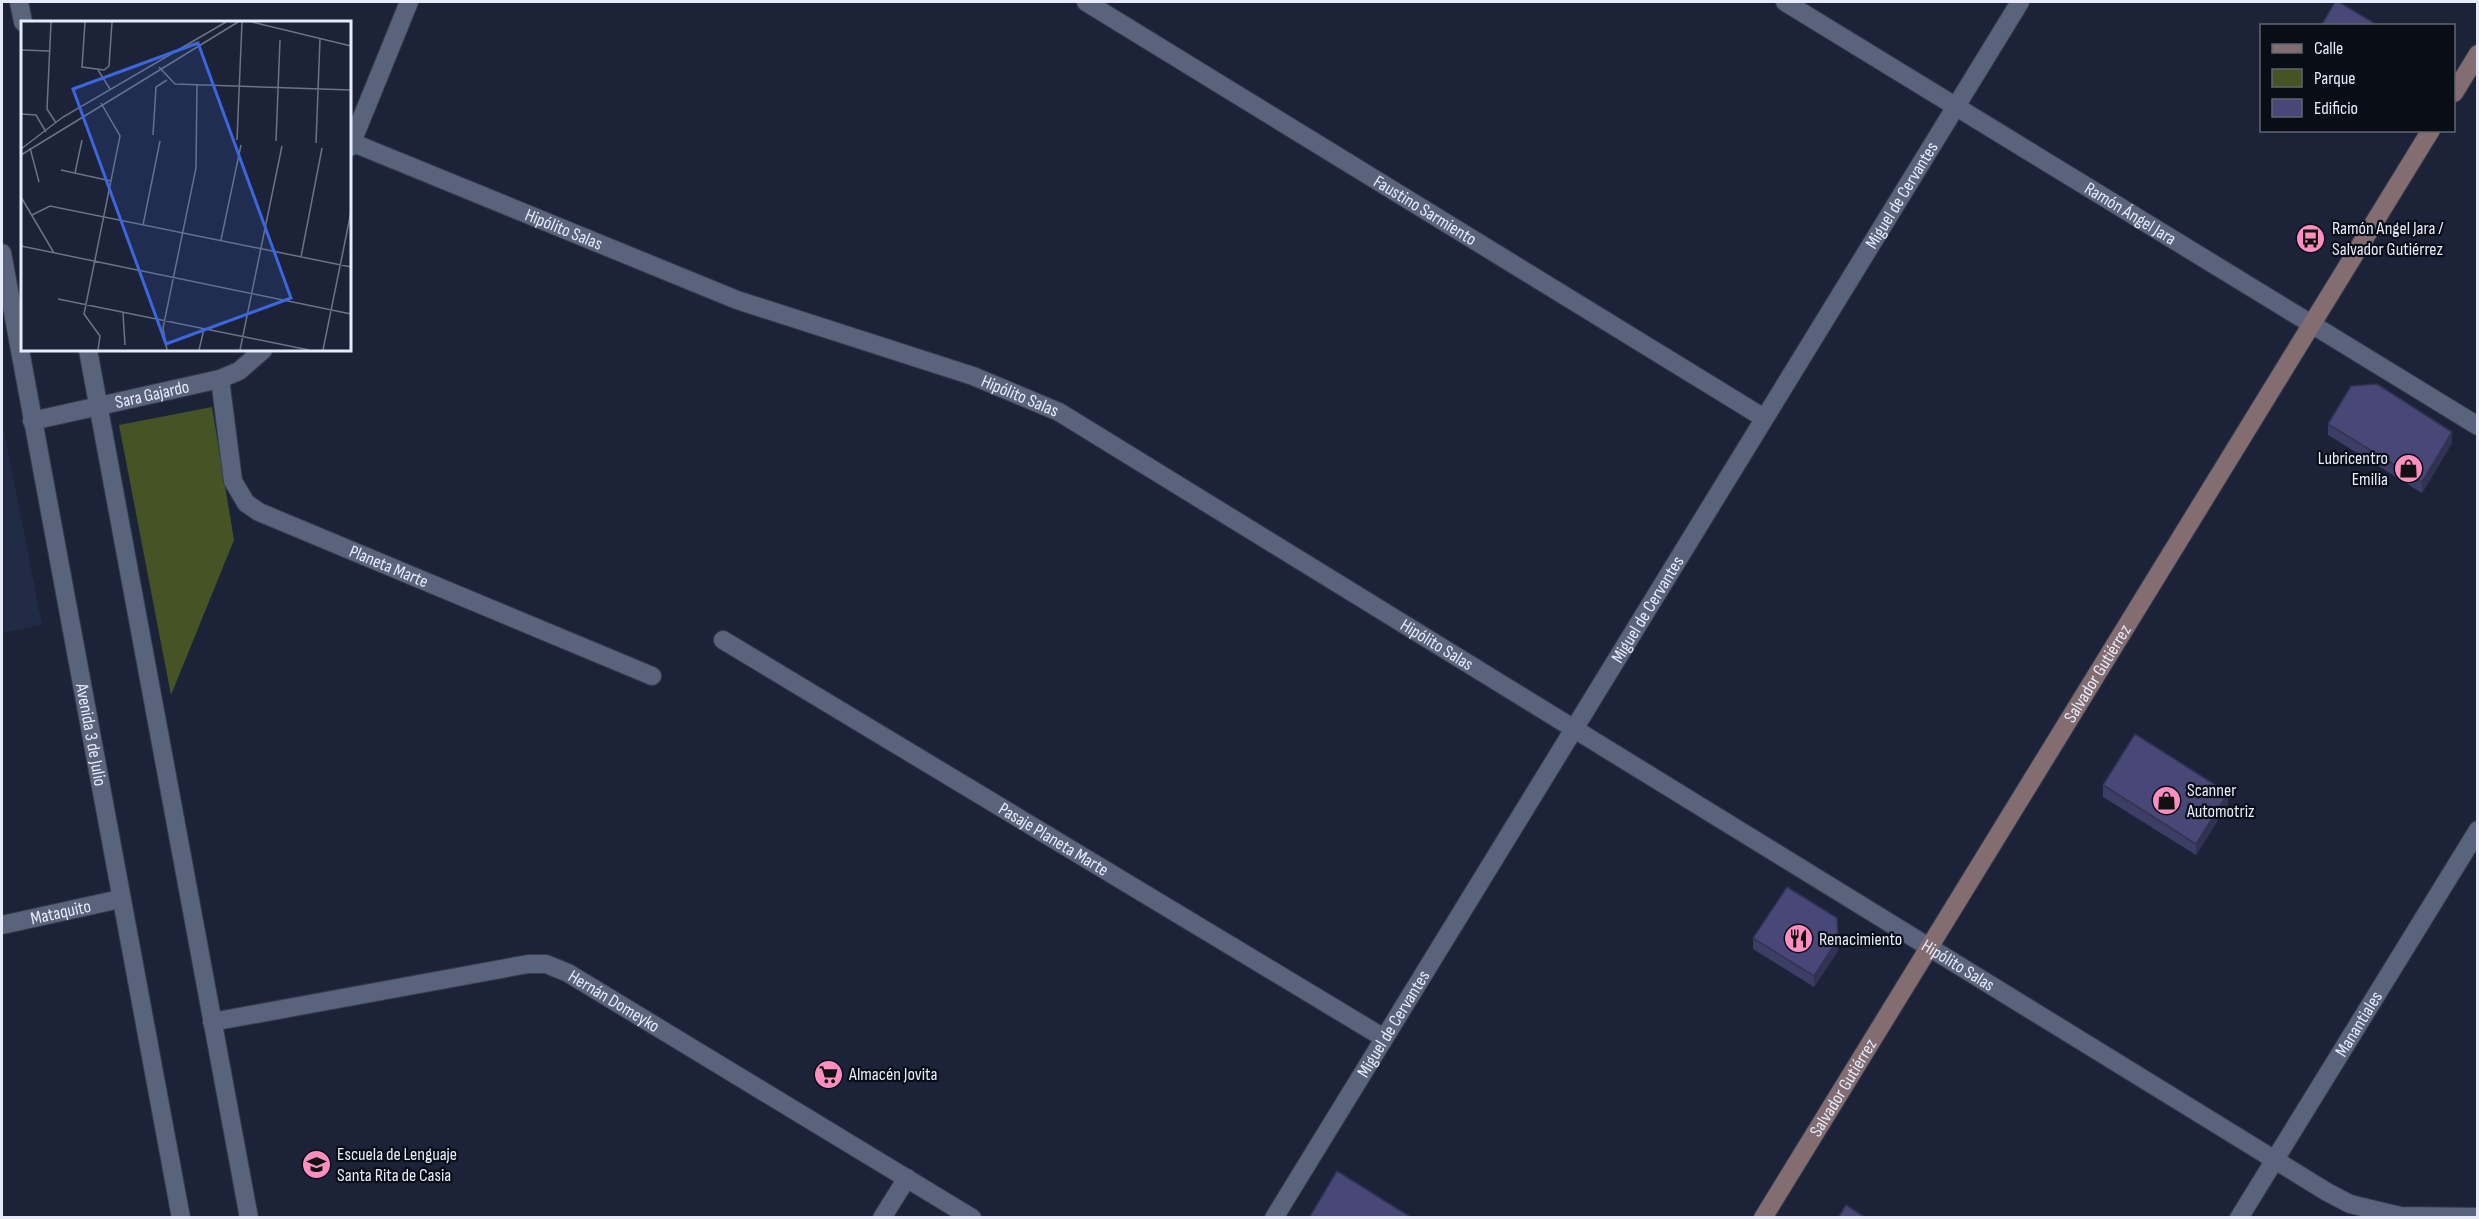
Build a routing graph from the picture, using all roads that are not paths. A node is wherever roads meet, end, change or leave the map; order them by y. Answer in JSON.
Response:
{"nodes":[{"id":1,"x":19,"y":2,"type":"edge"},
{"id":2,"x":409,"y":2,"type":"edge"},
{"id":3,"x":1086,"y":2,"type":"edge"},
{"id":4,"x":1785,"y":2,"type":"edge"},
{"id":5,"x":2020,"y":2,"type":"edge"},
{"id":6,"x":23,"y":21,"type":"edge"},
{"id":7,"x":2478,"y":54,"type":"edge"},
{"id":8,"x":2455,"y":91,"type":"edge"},
{"id":9,"x":1955,"y":107,"type":"junction"},
{"id":10,"x":2430,"y":132,"type":"edge"},
{"id":11,"x":351,"y":143,"type":"edge"},
{"id":12,"x":351,"y":145,"type":"edge"},
{"id":13,"x":2,"y":253,"type":"edge"},
{"id":14,"x":2312,"y":325,"type":"junction"},
{"id":15,"x":88,"y":351,"type":"edge"},
{"id":16,"x":262,"y":351,"type":"edge"},
{"id":17,"x":220,"y":380,"type":"junction"},
{"id":18,"x":99,"y":408,"type":"junction"},
{"id":19,"x":1764,"y":418,"type":"junction"},
{"id":20,"x":32,"y":421,"type":"junction"},
{"id":21,"x":2478,"y":426,"type":"edge"},
{"id":22,"x":723,"y":640,"type":"dead end"},
{"id":23,"x":652,"y":676,"type":"dead end"},
{"id":24,"x":1574,"y":729,"type":"junction"},
{"id":25,"x":2478,"y":830,"type":"edge"},
{"id":26,"x":2472,"y":851,"type":"edge"},
{"id":27,"x":120,"y":899,"type":"junction"},
{"id":28,"x":2,"y":925,"type":"edge"},
{"id":29,"x":1929,"y":948,"type":"junction"},
{"id":30,"x":212,"y":1022,"type":"junction"},
{"id":31,"x":1384,"y":1038,"type":"junction"},
{"id":32,"x":2275,"y":1160,"type":"junction"},
{"id":33,"x":907,"y":1178,"type":"junction"},
{"id":34,"x":2478,"y":1217,"type":"edge"},
{"id":35,"x":181,"y":1218,"type":"edge"},
{"id":36,"x":249,"y":1218,"type":"edge"},
{"id":37,"x":882,"y":1218,"type":"edge"},
{"id":38,"x":972,"y":1218,"type":"edge"},
{"id":39,"x":1274,"y":1218,"type":"edge"},
{"id":40,"x":1763,"y":1218,"type":"edge"},
{"id":41,"x":2240,"y":1218,"type":"edge"}],
"edges":[{"from":1,"to":6,"type":"street"},
{"from":2,"to":11,"type":"street"},
{"from":3,"to":19,"type":"street","name":"Faustino Sarmiento"},
{"from":4,"to":9,"type":"street","name":"Ramón Ángel Jara"},
{"from":5,"to":9,"type":"street","name":"Miguel de Cervantes"},
{"from":7,"to":8,"type":"main road"},
{"from":9,"to":14,"type":"street","name":"Ramón Ángel Jara"},
{"from":9,"to":19,"type":"street","name":"Miguel de Cervantes"},
{"from":10,"to":14,"type":"main road","name":"Salvador Gutiérrez"},
{"from":12,"to":24,"type":"street","name":"Hipólito Salas"},
{"from":13,"to":20,"type":"street","name":"Avenida 3 de Julio"},
{"from":14,"to":21,"type":"street","name":"Ramón Ángel Jara"},
{"from":14,"to":29,"type":"main road","name":"Salvador Gutiérrez"},
{"from":15,"to":18,"type":"street"},
{"from":16,"to":17,"type":"street","name":"Sara Gajardo"},
{"from":17,"to":18,"type":"street","name":"Sara Gajardo"},
{"from":17,"to":23,"type":"street","name":"Planeta Marte"},
{"from":18,"to":20,"type":"street","name":"Sara Gajardo"},
{"from":18,"to":30,"type":"street"},
{"from":19,"to":24,"type":"street","name":"Miguel de Cervantes"},
{"from":20,"to":27,"type":"street","name":"Avenida 3 de Julio"},
{"from":22,"to":31,"type":"street","name":"Pasaje Planeta Marte"},
{"from":24,"to":29,"type":"street","name":"Hipólito Salas"},
{"from":24,"to":31,"type":"street","name":"Miguel de Cervantes"},
{"from":25,"to":26,"type":"street","name":"Manantiales"},
{"from":26,"to":32,"type":"street","name":"Manantiales"},
{"from":27,"to":28,"type":"street","name":"Mataquito"},
{"from":27,"to":35,"type":"street","name":"Avenida 3 de Julio"},
{"from":29,"to":32,"type":"street","name":"Hipólito Salas"},
{"from":29,"to":40,"type":"main road","name":"Salvador Gutiérrez"},
{"from":30,"to":33,"type":"street","name":"Hernán Domeyko"},
{"from":30,"to":36,"type":"street"},
{"from":31,"to":39,"type":"street","name":"Miguel de Cervantes"},
{"from":32,"to":34,"type":"street","name":"Hipólito Salas"},
{"from":32,"to":41,"type":"street","name":"Manantiales"},
{"from":33,"to":37,"type":"street"},
{"from":33,"to":38,"type":"street","name":"Hernán Domeyko"}]}
